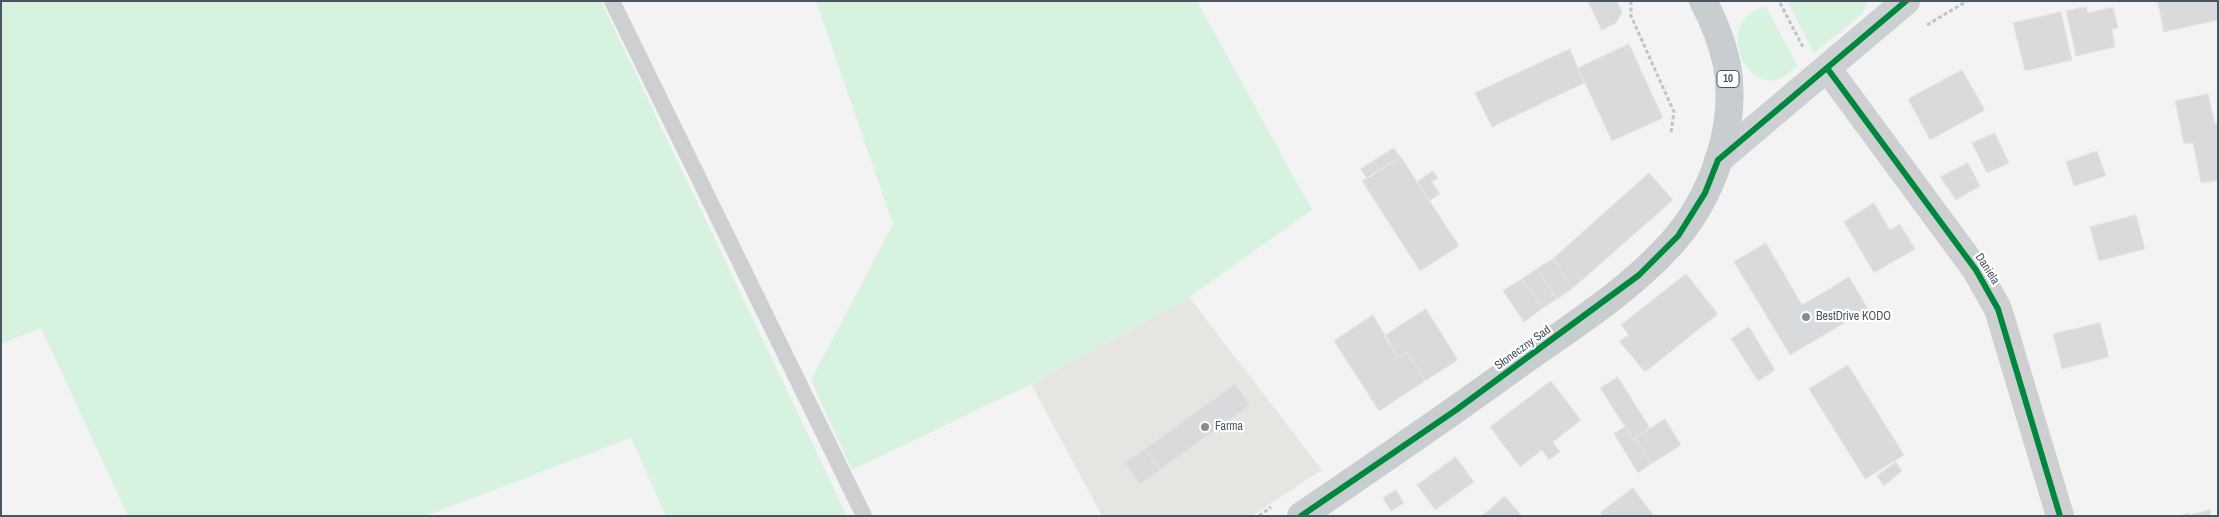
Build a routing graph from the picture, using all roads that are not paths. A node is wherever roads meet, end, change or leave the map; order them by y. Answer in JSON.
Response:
{"nodes":[{"id":1,"x":612,"y":1,"type":"edge"},
{"id":2,"x":1703,"y":1,"type":"edge"},
{"id":3,"x":1906,"y":1,"type":"edge"},
{"id":4,"x":1827,"y":68,"type":"junction"},
{"id":5,"x":1718,"y":160,"type":"junction"},
{"id":6,"x":864,"y":516,"type":"edge"},
{"id":7,"x":1302,"y":516,"type":"edge"},
{"id":8,"x":2060,"y":516,"type":"edge"}],
"edges":[{"from":1,"to":6,"type":"lane"},
{"from":2,"to":5,"type":"main road","name":"Słoneczny Sad","number":"10"},
{"from":3,"to":4,"type":"street"},
{"from":4,"to":5,"type":"street"},
{"from":4,"to":8,"type":"street","name":"Daniela"},
{"from":5,"to":7,"type":"main road","name":"Słoneczny Sad","number":"10"}]}
